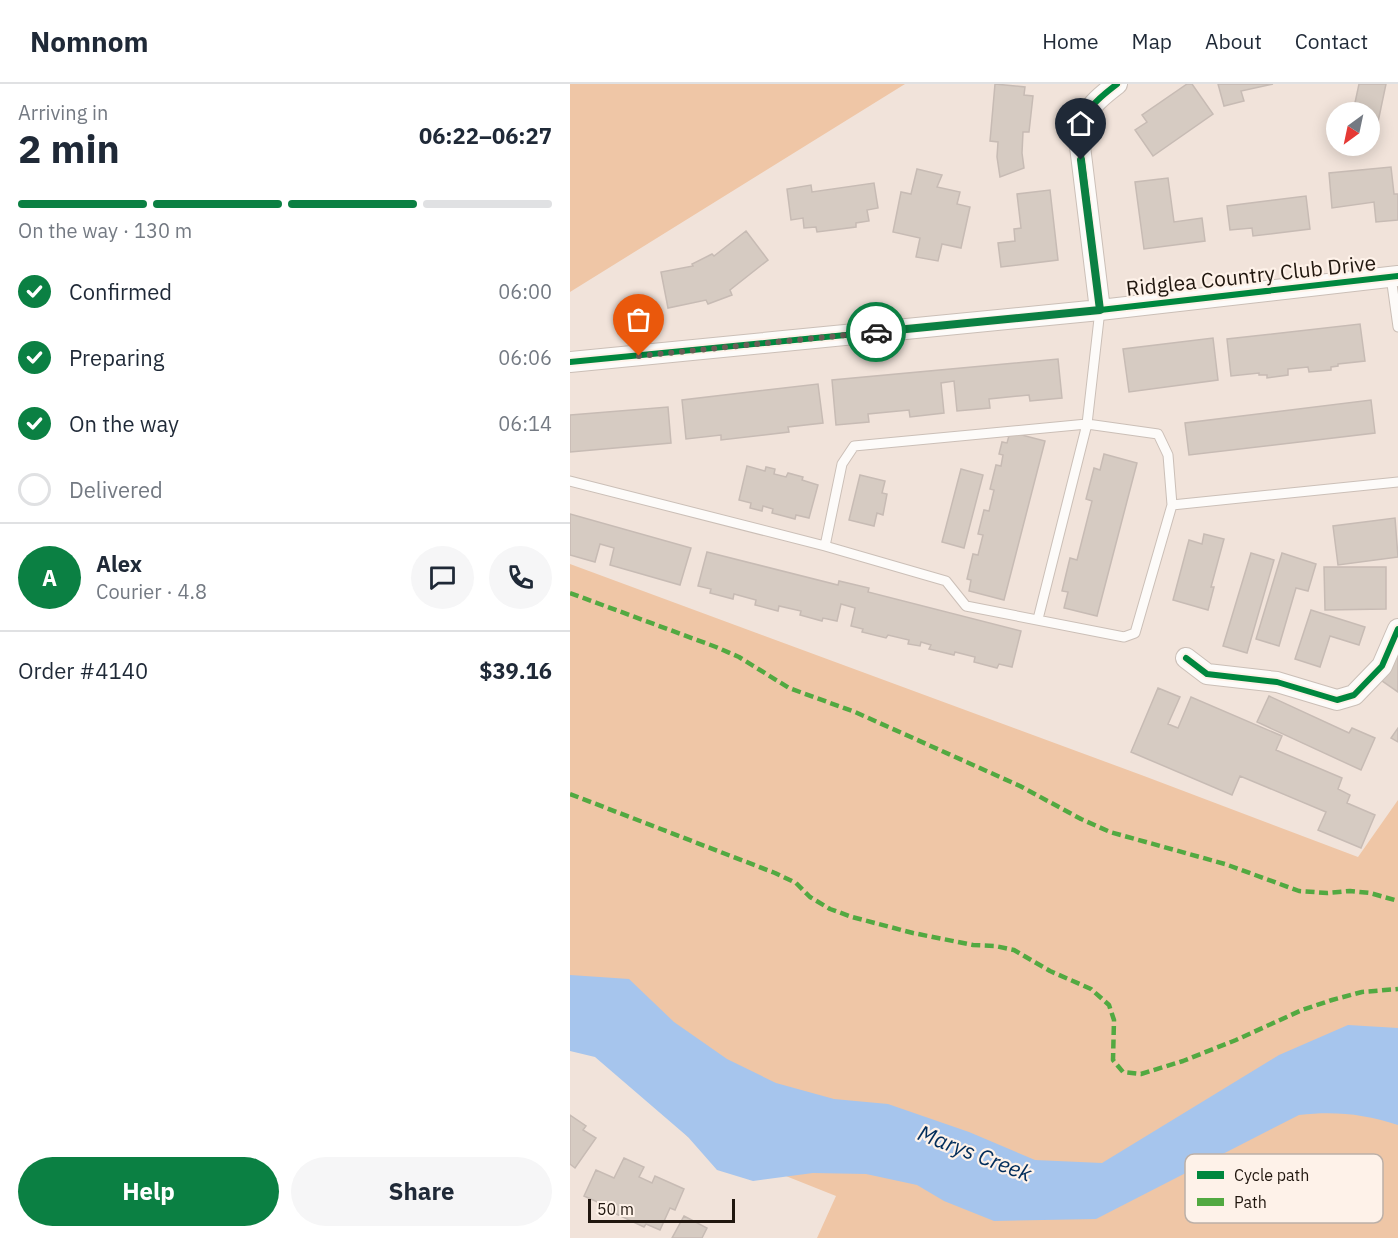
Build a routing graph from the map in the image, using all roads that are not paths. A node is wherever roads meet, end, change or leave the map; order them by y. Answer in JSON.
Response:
{"nodes":[{"id":1,"x":1117,"y":84,"type":"edge"},
{"id":2,"x":1394,"y":277,"type":"edge"},
{"id":3,"x":1100,"y":310,"type":"junction"},
{"id":4,"x":1398,"y":327,"type":"edge"},
{"id":5,"x":570,"y":362,"type":"edge"},
{"id":6,"x":1087,"y":424,"type":"junction"},
{"id":7,"x":570,"y":481,"type":"edge"},
{"id":8,"x":1398,"y":482,"type":"edge"},
{"id":9,"x":1172,"y":505,"type":"junction"},
{"id":10,"x":825,"y":546,"type":"junction"},
{"id":11,"x":1038,"y":619,"type":"junction"},
{"id":12,"x":1398,"y":629,"type":"edge"},
{"id":13,"x":1186,"y":658,"type":"dead end"}],
"edges":[{"from":1,"to":3,"type":"street"},
{"from":2,"to":3,"type":"street","name":"Ridglea Country Club Drive"},
{"from":2,"to":4,"type":"lane"},
{"from":3,"to":5,"type":"street","name":"Ridglea Country Club Drive"},
{"from":3,"to":6,"type":"lane"},
{"from":6,"to":9,"type":"lane"},
{"from":6,"to":10,"type":"lane"},
{"from":6,"to":11,"type":"lane"},
{"from":7,"to":10,"type":"lane"},
{"from":8,"to":9,"type":"lane"},
{"from":9,"to":11,"type":"lane"},
{"from":10,"to":11,"type":"lane"},
{"from":12,"to":13,"type":"street"}]}
